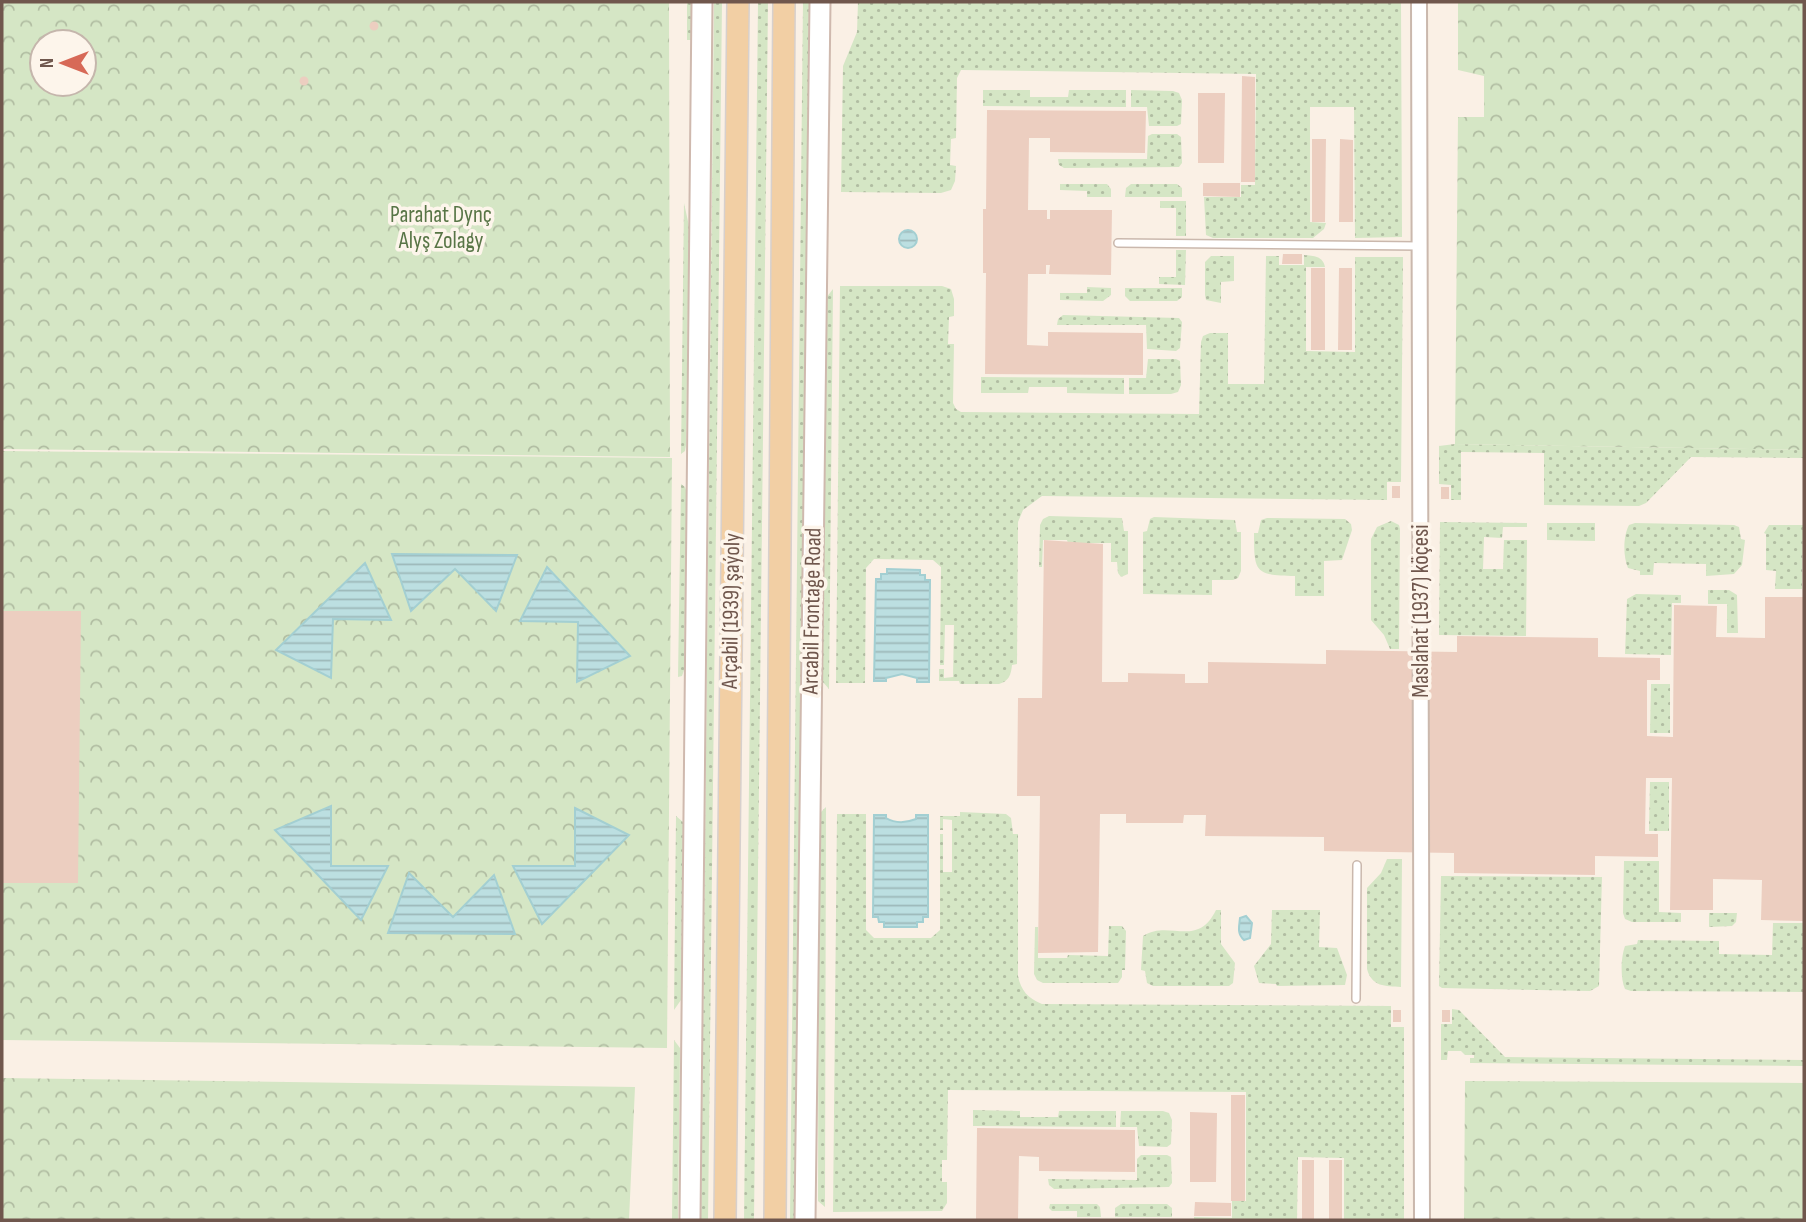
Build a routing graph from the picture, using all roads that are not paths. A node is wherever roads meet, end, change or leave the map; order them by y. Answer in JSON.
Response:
{"nodes":[{"id":1,"x":702,"y":2,"type":"edge"},
{"id":2,"x":738,"y":2,"type":"edge"},
{"id":3,"x":785,"y":2,"type":"edge"},
{"id":4,"x":820,"y":2,"type":"edge"},
{"id":5,"x":1419,"y":2,"type":"edge"},
{"id":6,"x":1118,"y":243,"type":"dead end"},
{"id":7,"x":1420,"y":246,"type":"junction"},
{"id":8,"x":1357,"y":866,"type":"dead end"},
{"id":9,"x":1356,"y":999,"type":"dead end"},
{"id":10,"x":690,"y":1220,"type":"edge"},
{"id":11,"x":724,"y":1220,"type":"edge"},
{"id":12,"x":775,"y":1220,"type":"edge"},
{"id":13,"x":805,"y":1220,"type":"edge"},
{"id":14,"x":1422,"y":1220,"type":"edge"}],
"edges":[{"from":1,"to":10,"type":"street"},
{"from":2,"to":11,"type":"main road","name":"Arçabil (1939) şaýoly"},
{"from":3,"to":12,"type":"main road","name":"Arçabil (1939) şaýoly"},
{"from":4,"to":13,"type":"street","name":"Arcabil Frontage Road"},
{"from":5,"to":7,"type":"street","name":"Maslahat (1937) köçesi"},
{"from":6,"to":7,"type":"lane"},
{"from":7,"to":14,"type":"street","name":"Maslahat (1937) köçesi"},
{"from":8,"to":9,"type":"lane"}]}
